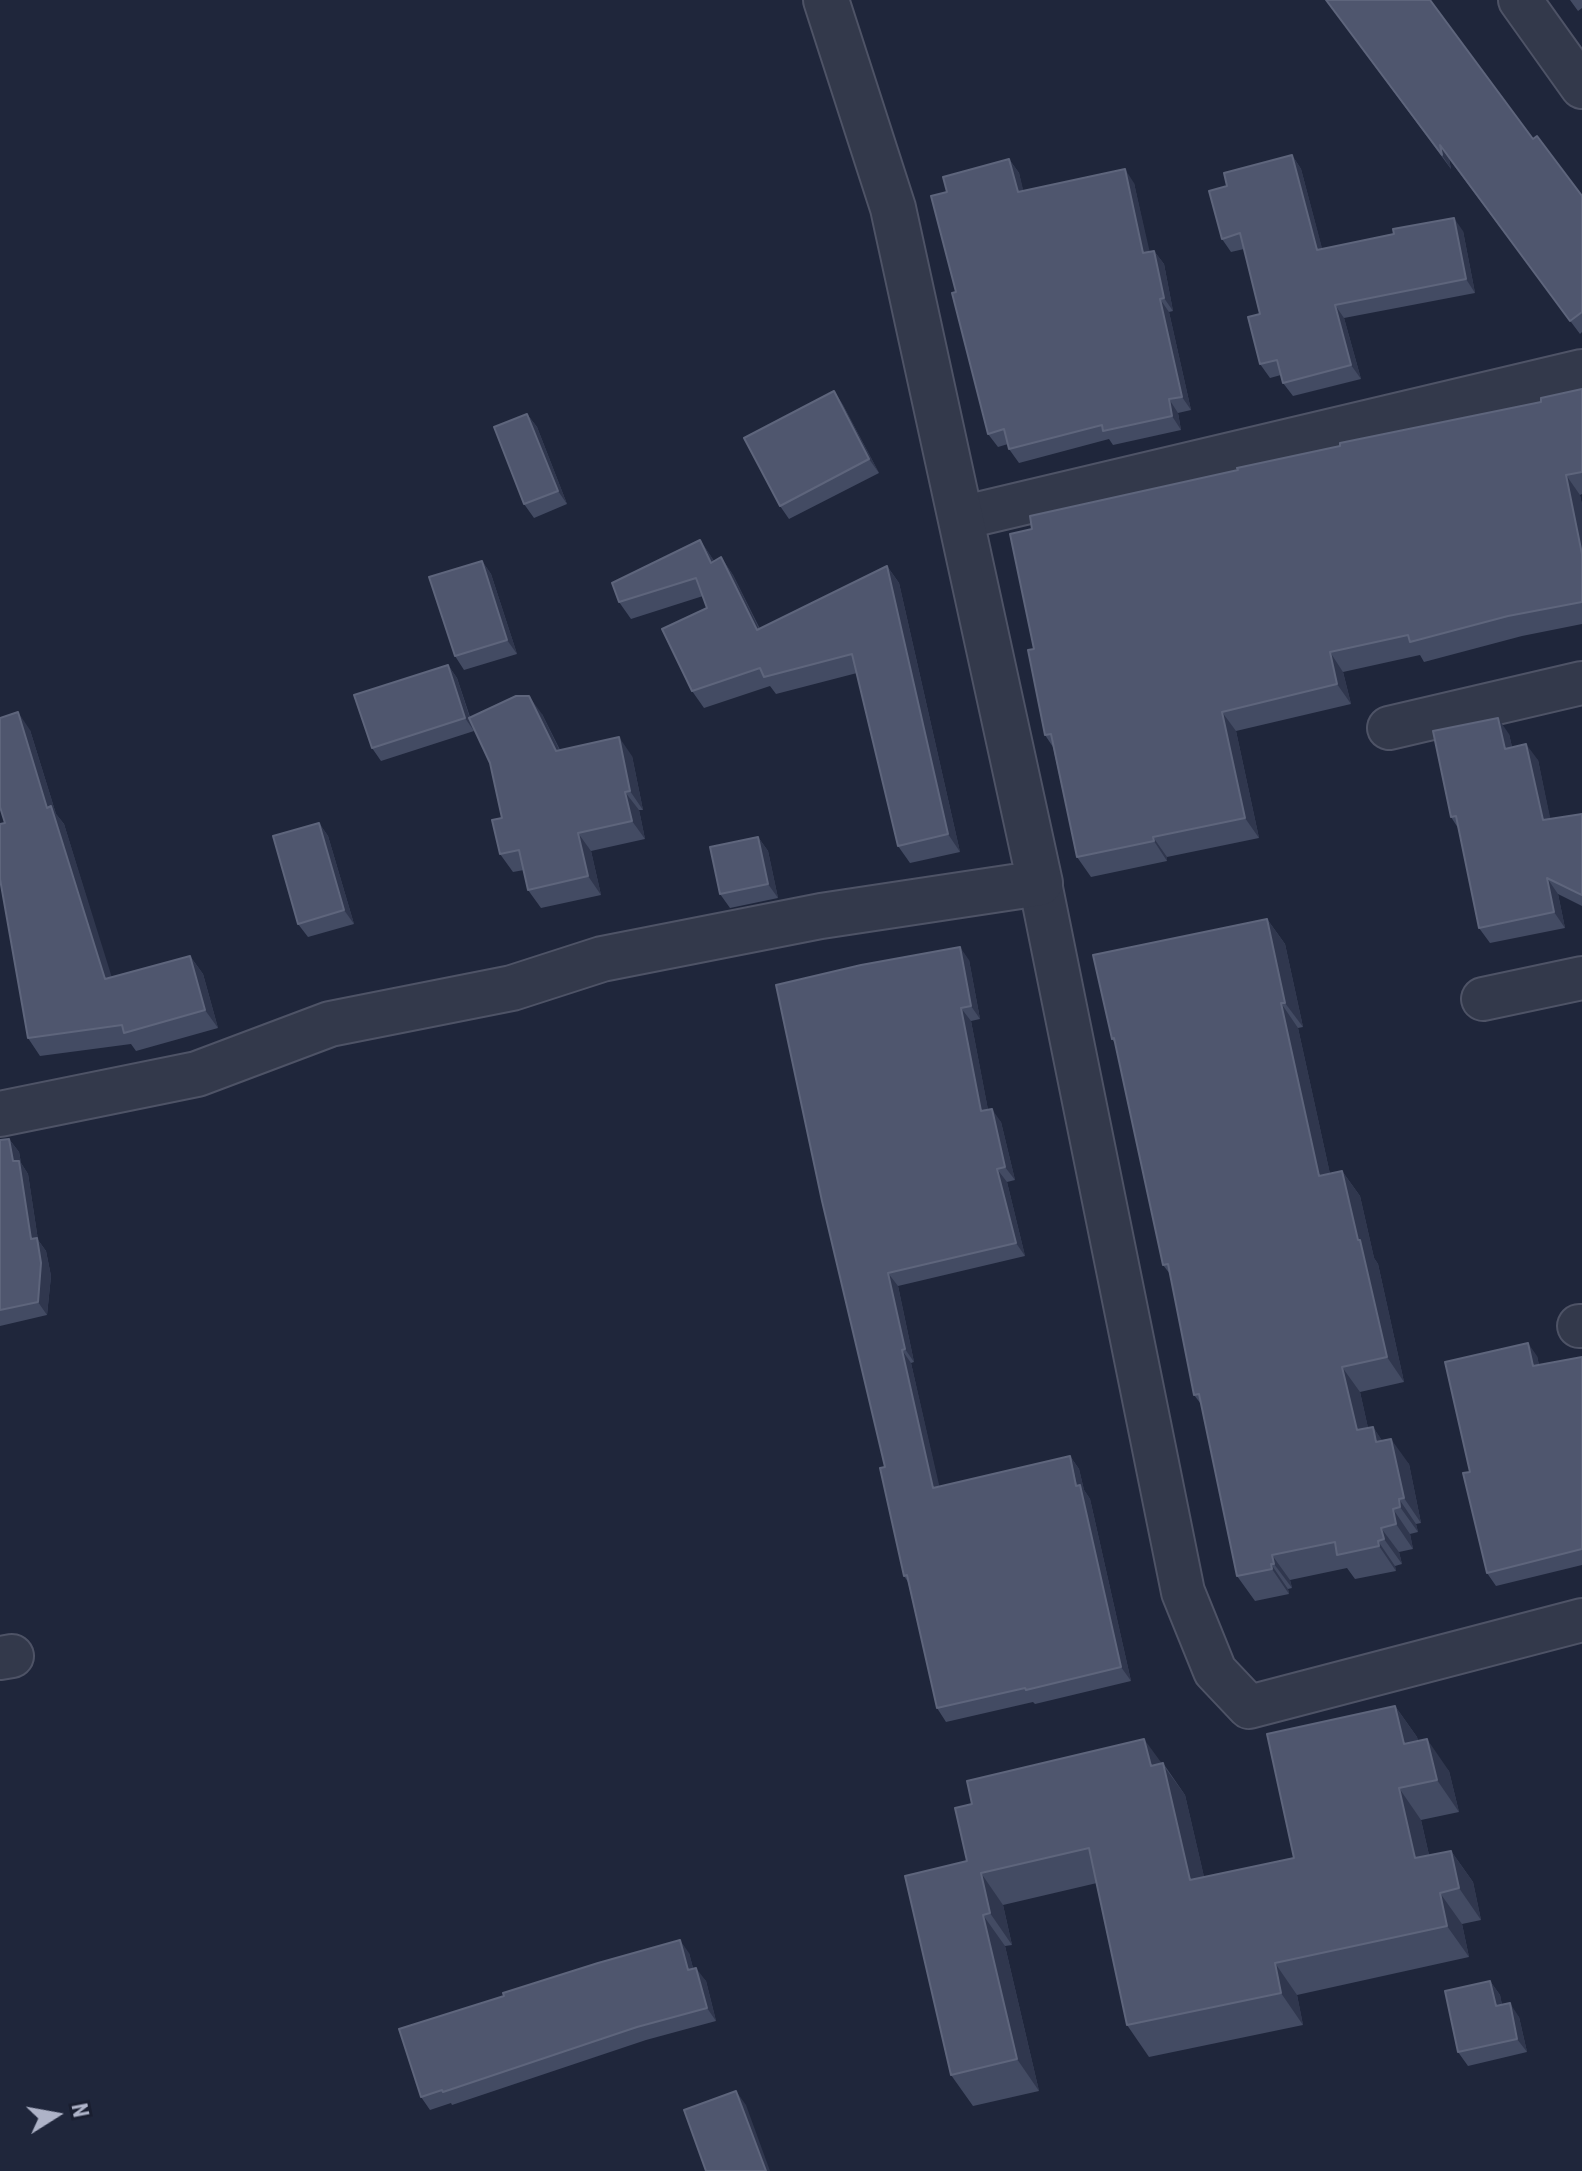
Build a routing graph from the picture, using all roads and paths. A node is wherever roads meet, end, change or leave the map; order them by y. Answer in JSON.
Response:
{"nodes":[{"id":1,"x":826,"y":0,"type":"edge"},
{"id":2,"x":1520,"y":0,"type":"edge"},
{"id":3,"x":1582,"y":87,"type":"edge"},
{"id":4,"x":1582,"y":371,"type":"edge"},
{"id":5,"x":961,"y":518,"type":"junction"},
{"id":6,"x":1582,"y":683,"type":"edge"},
{"id":7,"x":1389,"y":728,"type":"dead end"},
{"id":8,"x":1040,"y":883,"type":"junction"},
{"id":9,"x":1582,"y":978,"type":"edge"},
{"id":10,"x":1483,"y":999,"type":"dead end"},
{"id":11,"x":0,"y":1114,"type":"edge"},
{"id":12,"x":1582,"y":1620,"type":"edge"}],
"edges":[{"from":1,"to":5,"type":"street"},
{"from":2,"to":3,"type":"street"},
{"from":4,"to":5,"type":"street"},
{"from":5,"to":8,"type":"street"},
{"from":6,"to":7,"type":"street"},
{"from":8,"to":11,"type":"street"},
{"from":8,"to":12,"type":"street"},
{"from":9,"to":10,"type":"street"}]}
